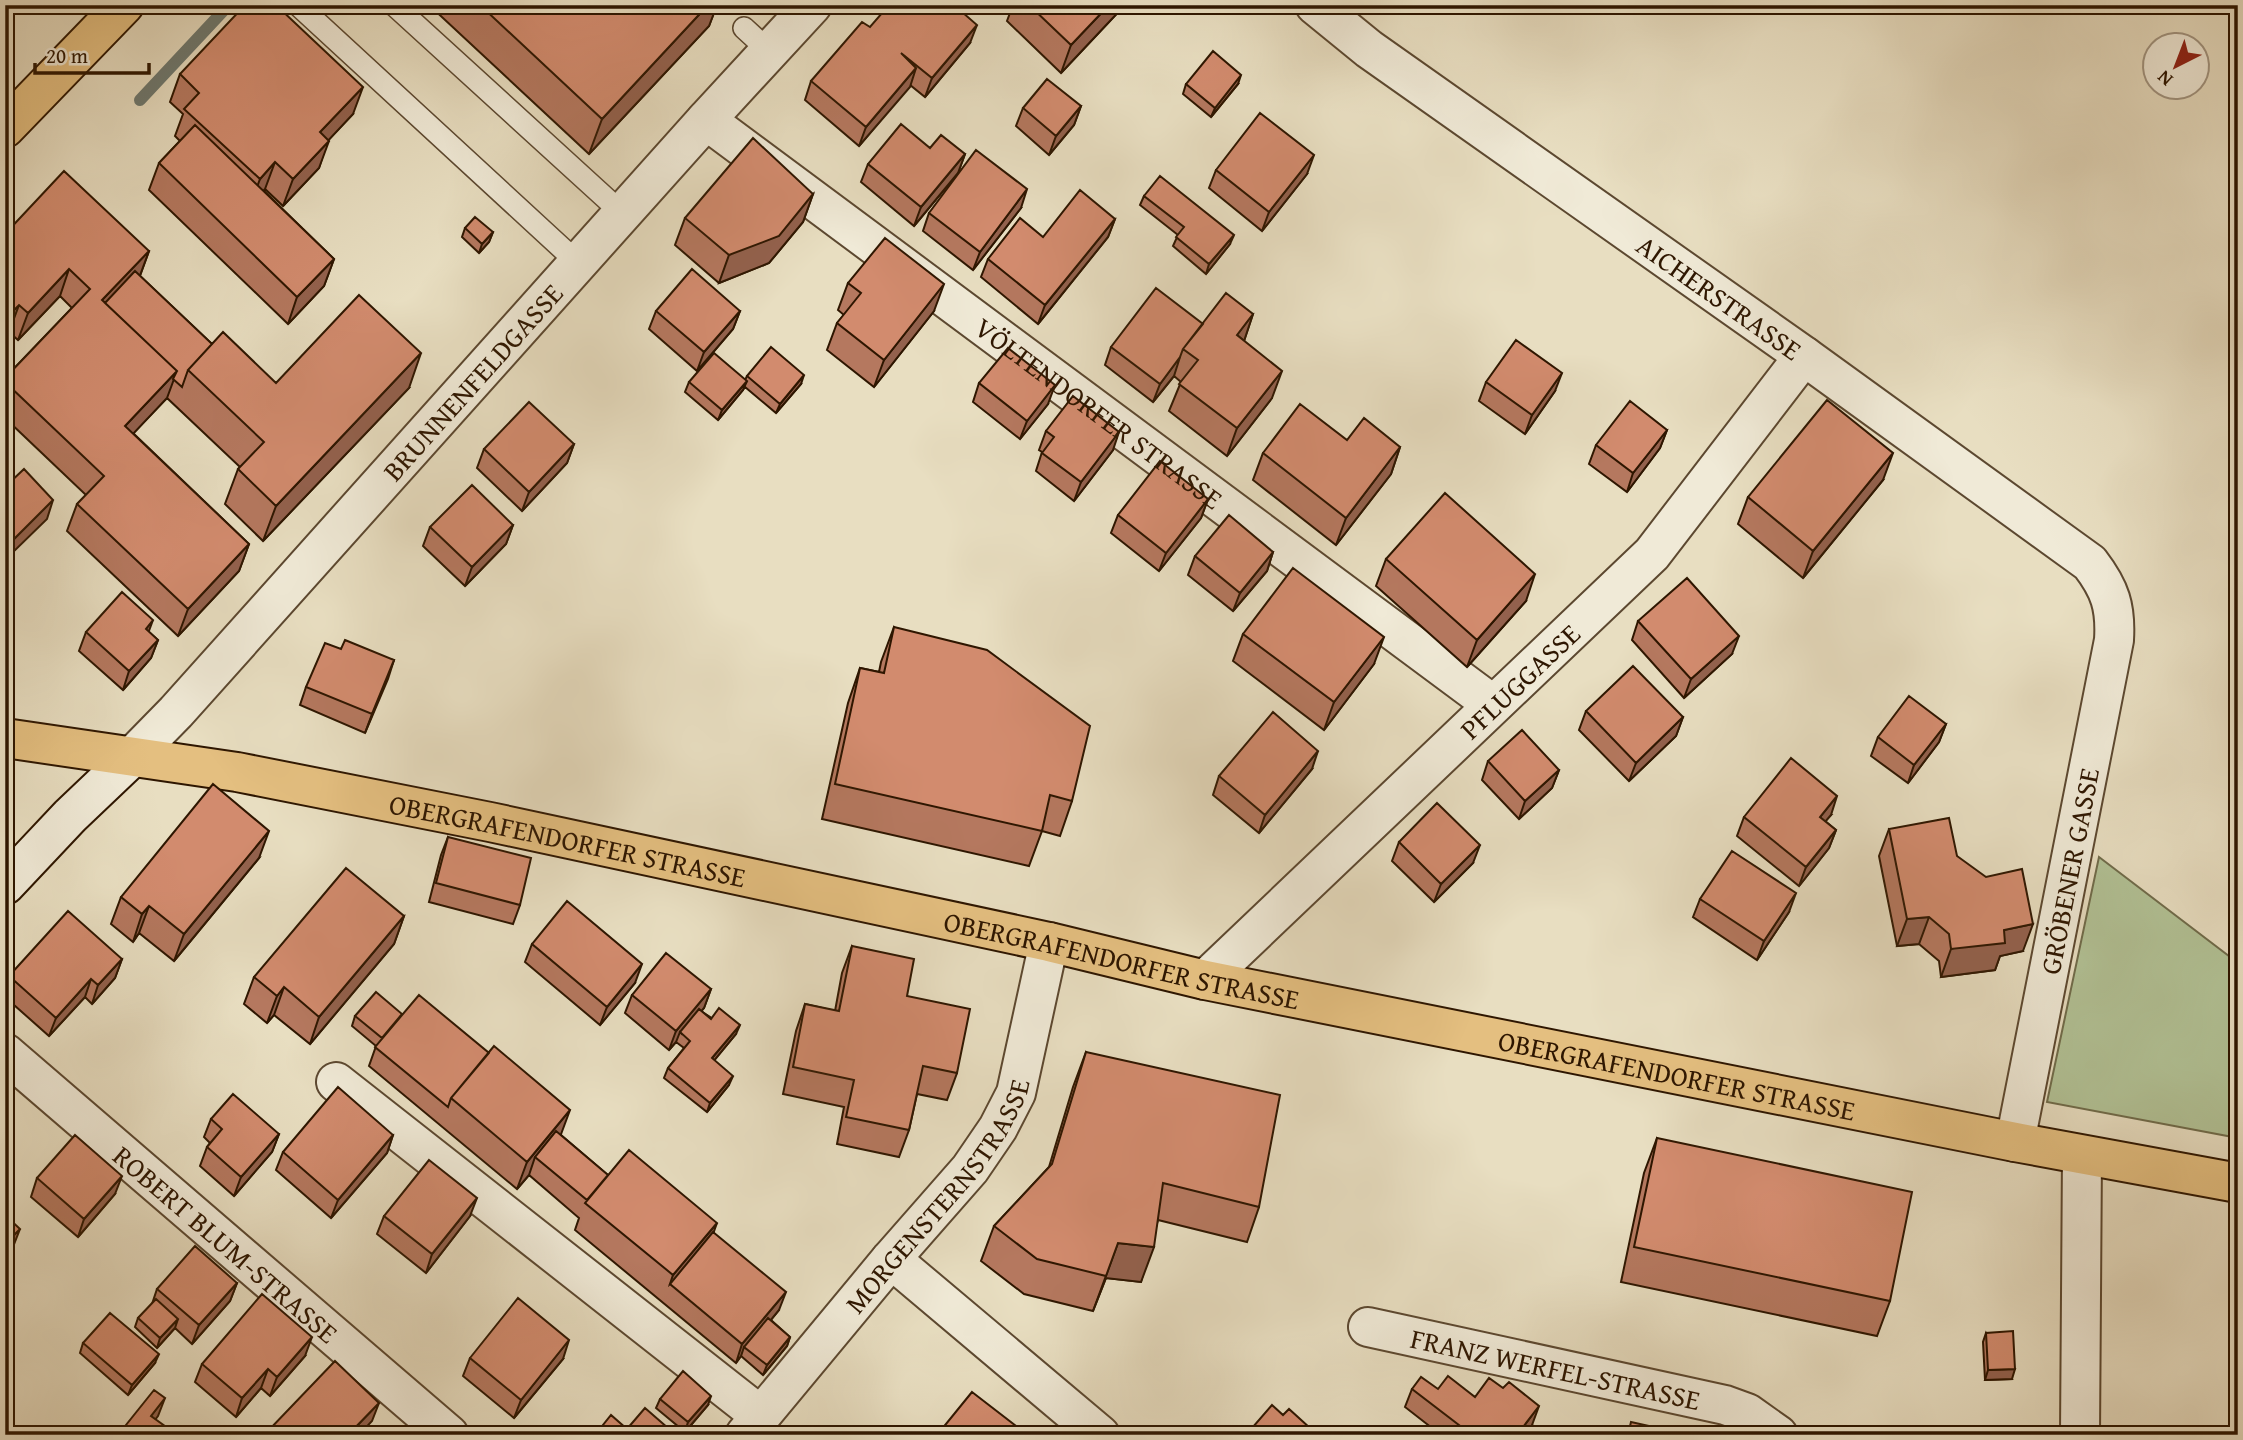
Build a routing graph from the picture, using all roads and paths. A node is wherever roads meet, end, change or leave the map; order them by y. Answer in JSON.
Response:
{"nodes":[{"id":1,"x":124,"y":5,"type":"edge"},
{"id":2,"x":298,"y":5,"type":"edge"},
{"id":3,"x":394,"y":5,"type":"edge"},
{"id":4,"x":812,"y":5,"type":"edge"},
{"id":5,"x":1315,"y":5,"type":"edge"},
{"id":6,"x":706,"y":120,"type":"junction"},
{"id":7,"x":5,"y":128,"type":"edge"},
{"id":8,"x":622,"y":213,"type":"junction"},
{"id":9,"x":578,"y":263,"type":"junction"},
{"id":10,"x":1804,"y":356,"type":"junction"},
{"id":11,"x":2112,"y":599,"type":"joint"},
{"id":12,"x":1492,"y":704,"type":"junction"},
{"id":13,"x":5,"y":738,"type":"edge"},
{"id":14,"x":131,"y":758,"type":"junction"},
{"id":15,"x":5,"y":885,"type":"edge"},
{"id":16,"x":1049,"y":942,"type":"junction"},
{"id":17,"x":1205,"y":980,"type":"junction"},
{"id":18,"x":5,"y":1053,"type":"edge"},
{"id":19,"x":336,"y":1082,"type":"dead end"},
{"id":20,"x":2015,"y":1142,"type":"junction"},
{"id":21,"x":2082,"y":1156,"type":"junction"},
{"id":22,"x":2238,"y":1183,"type":"edge"},
{"id":23,"x":891,"y":1259,"type":"junction"},
{"id":24,"x":1368,"y":1327,"type":"dead end"},
{"id":25,"x":753,"y":1426,"type":"edge"},
{"id":26,"x":449,"y":1435,"type":"edge"},
{"id":27,"x":1100,"y":1435,"type":"edge"},
{"id":28,"x":1778,"y":1435,"type":"edge"},
{"id":29,"x":2080,"y":1435,"type":"edge"}],
"edges":[{"from":1,"to":7,"type":"main road"},
{"from":2,"to":9,"type":"lane"},
{"from":3,"to":8,"type":"lane"},
{"from":4,"to":6,"type":"street","name":"BRUNNENFELDGASSE"},
{"from":5,"to":10,"type":"street","name":"AICHERSTRASSE"},
{"from":6,"to":8,"type":"street","name":"BRUNNENFELDGASSE"},
{"from":6,"to":12,"type":"street","name":"VÖLTENDORFER STRASSE"},
{"from":8,"to":9,"type":"street","name":"BRUNNENFELDGASSE"},
{"from":9,"to":14,"type":"street","name":"BRUNNENFELDGASSE"},
{"from":10,"to":11,"type":"street","name":"AICHERSTRASSE"},
{"from":10,"to":12,"type":"street","name":"PFLUGGASSE"},
{"from":11,"to":20,"type":"street","name":"GRÖBENER GASSE"},
{"from":12,"to":17,"type":"street","name":"PFLUGGASSE"},
{"from":13,"to":14,"type":"main road","name":"OBERGRAFENDORFER STRASSE"},
{"from":14,"to":15,"type":"street","name":"BRUNNENFELDGASSE"},
{"from":14,"to":16,"type":"main road","name":"OBERGRAFENDORFER STRASSE"},
{"from":16,"to":17,"type":"main road","name":"OBERGRAFENDORFER STRASSE"},
{"from":16,"to":23,"type":"street","name":"MORGENSTERNSTRASSE"},
{"from":17,"to":20,"type":"main road","name":"OBERGRAFENDORFER STRASSE"},
{"from":18,"to":26,"type":"street","name":"ROBERT BLUM-STRASSE"},
{"from":19,"to":25,"type":"street","name":"MORGENSTERNSTRASSE"},
{"from":20,"to":21,"type":"main road","name":"OBERGRAFENDORFER STRASSE"},
{"from":21,"to":22,"type":"main road","name":"OBERGRAFENDORFER STRASSE"},
{"from":21,"to":29,"type":"street"},
{"from":23,"to":25,"type":"street","name":"MORGENSTERNSTRASSE"},
{"from":23,"to":27,"type":"street"},
{"from":24,"to":28,"type":"street","name":"FRANZ WERFEL-STRASSE"}]}
